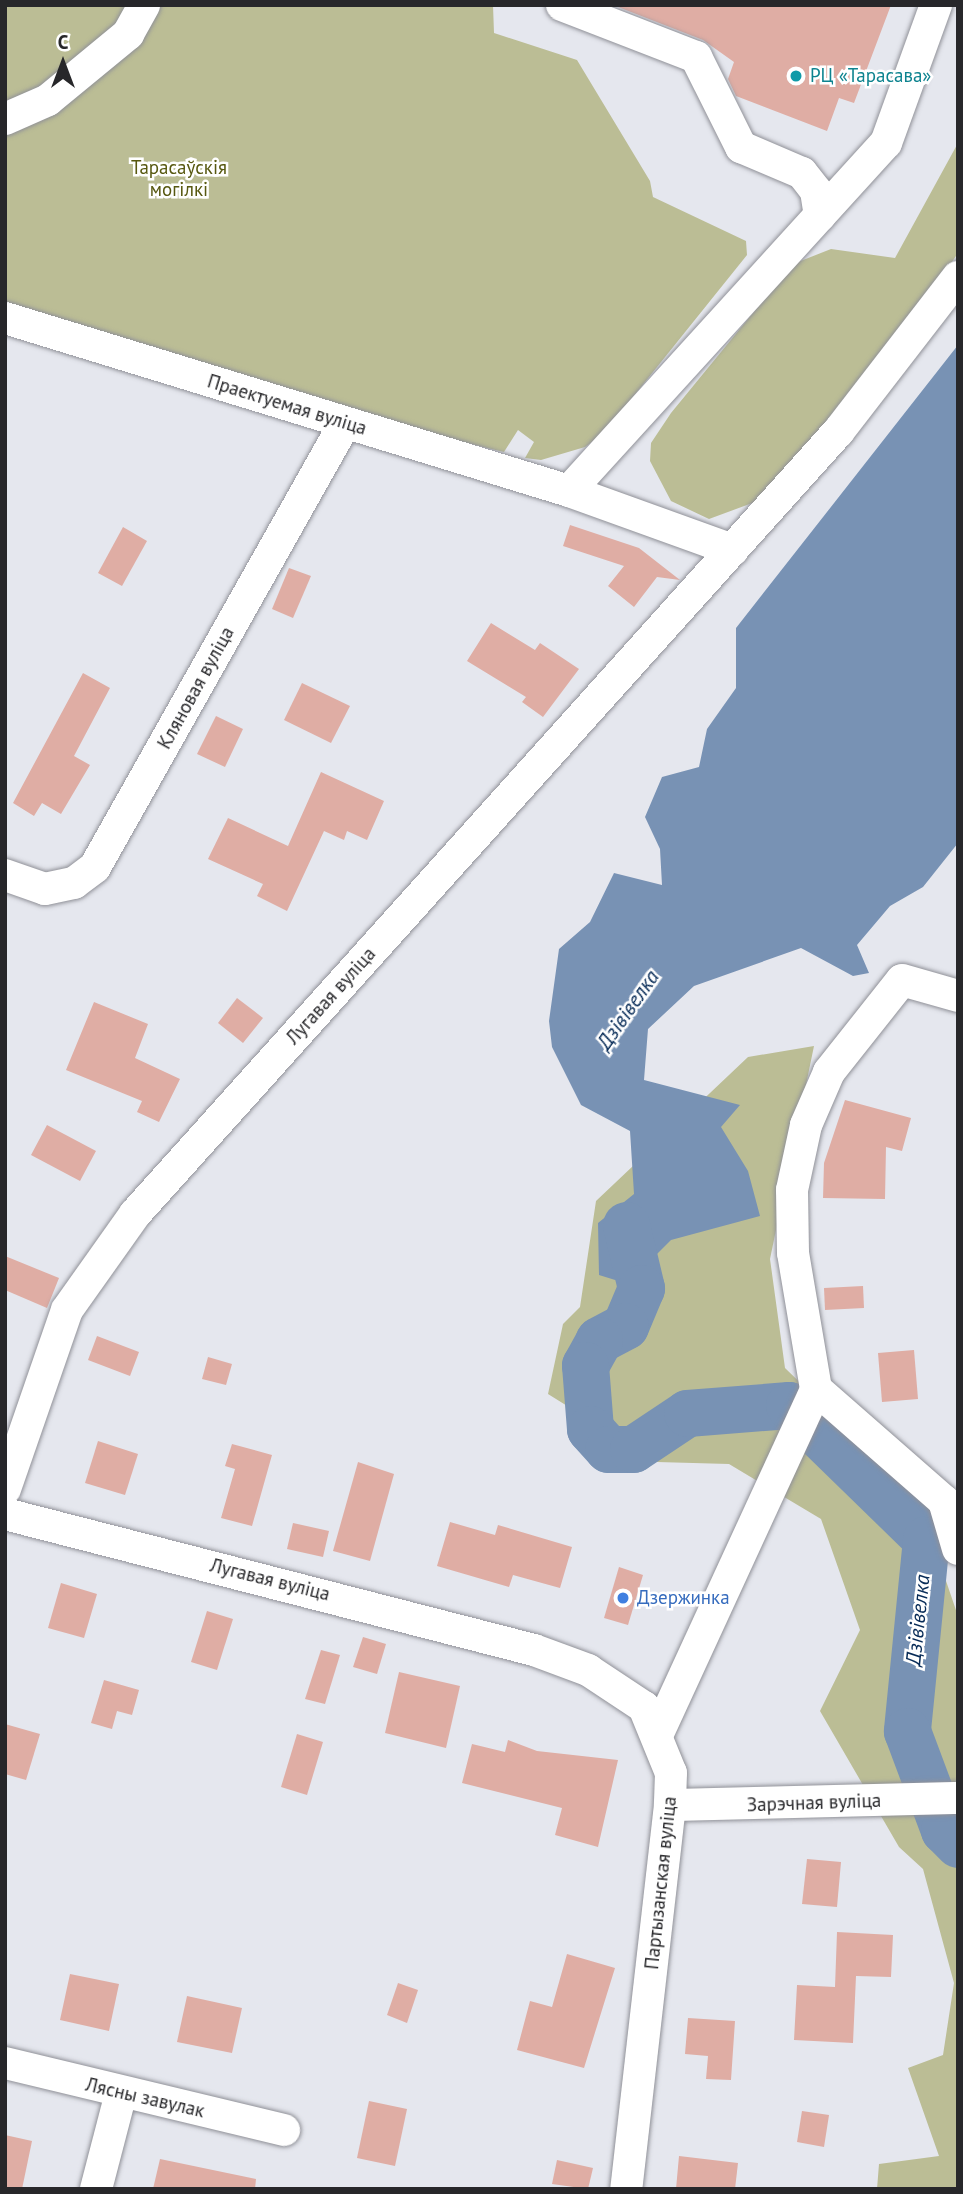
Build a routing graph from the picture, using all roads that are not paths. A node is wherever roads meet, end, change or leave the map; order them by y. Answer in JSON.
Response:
{"nodes":[{"id":1,"x":144,"y":5,"type":"edge"},
{"id":2,"x":562,"y":5,"type":"edge"},
{"id":3,"x":936,"y":5,"type":"edge"},
{"id":4,"x":5,"y":119,"type":"edge"},
{"id":5,"x":820,"y":216,"type":"junction"},
{"id":6,"x":958,"y":277,"type":"edge"},
{"id":7,"x":5,"y":318,"type":"edge"},
{"id":8,"x":345,"y":423,"type":"junction"},
{"id":9,"x":569,"y":491,"type":"junction"},
{"id":10,"x":733,"y":550,"type":"junction"},
{"id":11,"x":5,"y":875,"type":"edge"},
{"id":12,"x":958,"y":996,"type":"edge"},
{"id":13,"x":816,"y":1389,"type":"junction"},
{"id":14,"x":5,"y":1489,"type":"edge"},
{"id":15,"x":5,"y":1514,"type":"edge"},
{"id":16,"x":958,"y":1549,"type":"edge"},
{"id":17,"x":534,"y":1650,"type":"joint"},
{"id":18,"x":659,"y":1731,"type":"junction"},
{"id":19,"x":941,"y":1797,"type":"edge"},
{"id":20,"x":670,"y":1805,"type":"junction"},
{"id":21,"x":5,"y":2063,"type":"edge"},
{"id":22,"x":121,"y":2093,"type":"junction"},
{"id":23,"x":284,"y":2130,"type":"dead end"},
{"id":24,"x":96,"y":2189,"type":"edge"},
{"id":25,"x":626,"y":2189,"type":"edge"}],
"edges":[{"from":1,"to":4,"type":"street"},
{"from":2,"to":5,"type":"street"},
{"from":3,"to":5,"type":"street"},
{"from":5,"to":9,"type":"street"},
{"from":6,"to":10,"type":"street","name":"Лугавая вуліца"},
{"from":7,"to":8,"type":"street","name":"Праектуемая вуліца"},
{"from":8,"to":9,"type":"street","name":"Праектуемая вуліца"},
{"from":8,"to":11,"type":"street","name":"Кляновая вуліца"},
{"from":9,"to":10,"type":"street","name":"Праектуемая вуліца"},
{"from":10,"to":14,"type":"street","name":"Лугавая вуліца"},
{"from":12,"to":13,"type":"street"},
{"from":13,"to":16,"type":"street"},
{"from":13,"to":18,"type":"street"},
{"from":15,"to":17,"type":"street","name":"Лугавая вуліца"},
{"from":17,"to":18,"type":"street","name":"Партызанская вуліца"},
{"from":18,"to":20,"type":"street","name":"Партызанская вуліца"},
{"from":19,"to":20,"type":"street","name":"Зарэчная вуліца"},
{"from":20,"to":25,"type":"street","name":"Партызанская вуліца"},
{"from":21,"to":22,"type":"street","name":"Лясны завулак"},
{"from":22,"to":23,"type":"street","name":"Лясны завулак"},
{"from":22,"to":24,"type":"street"}]}
